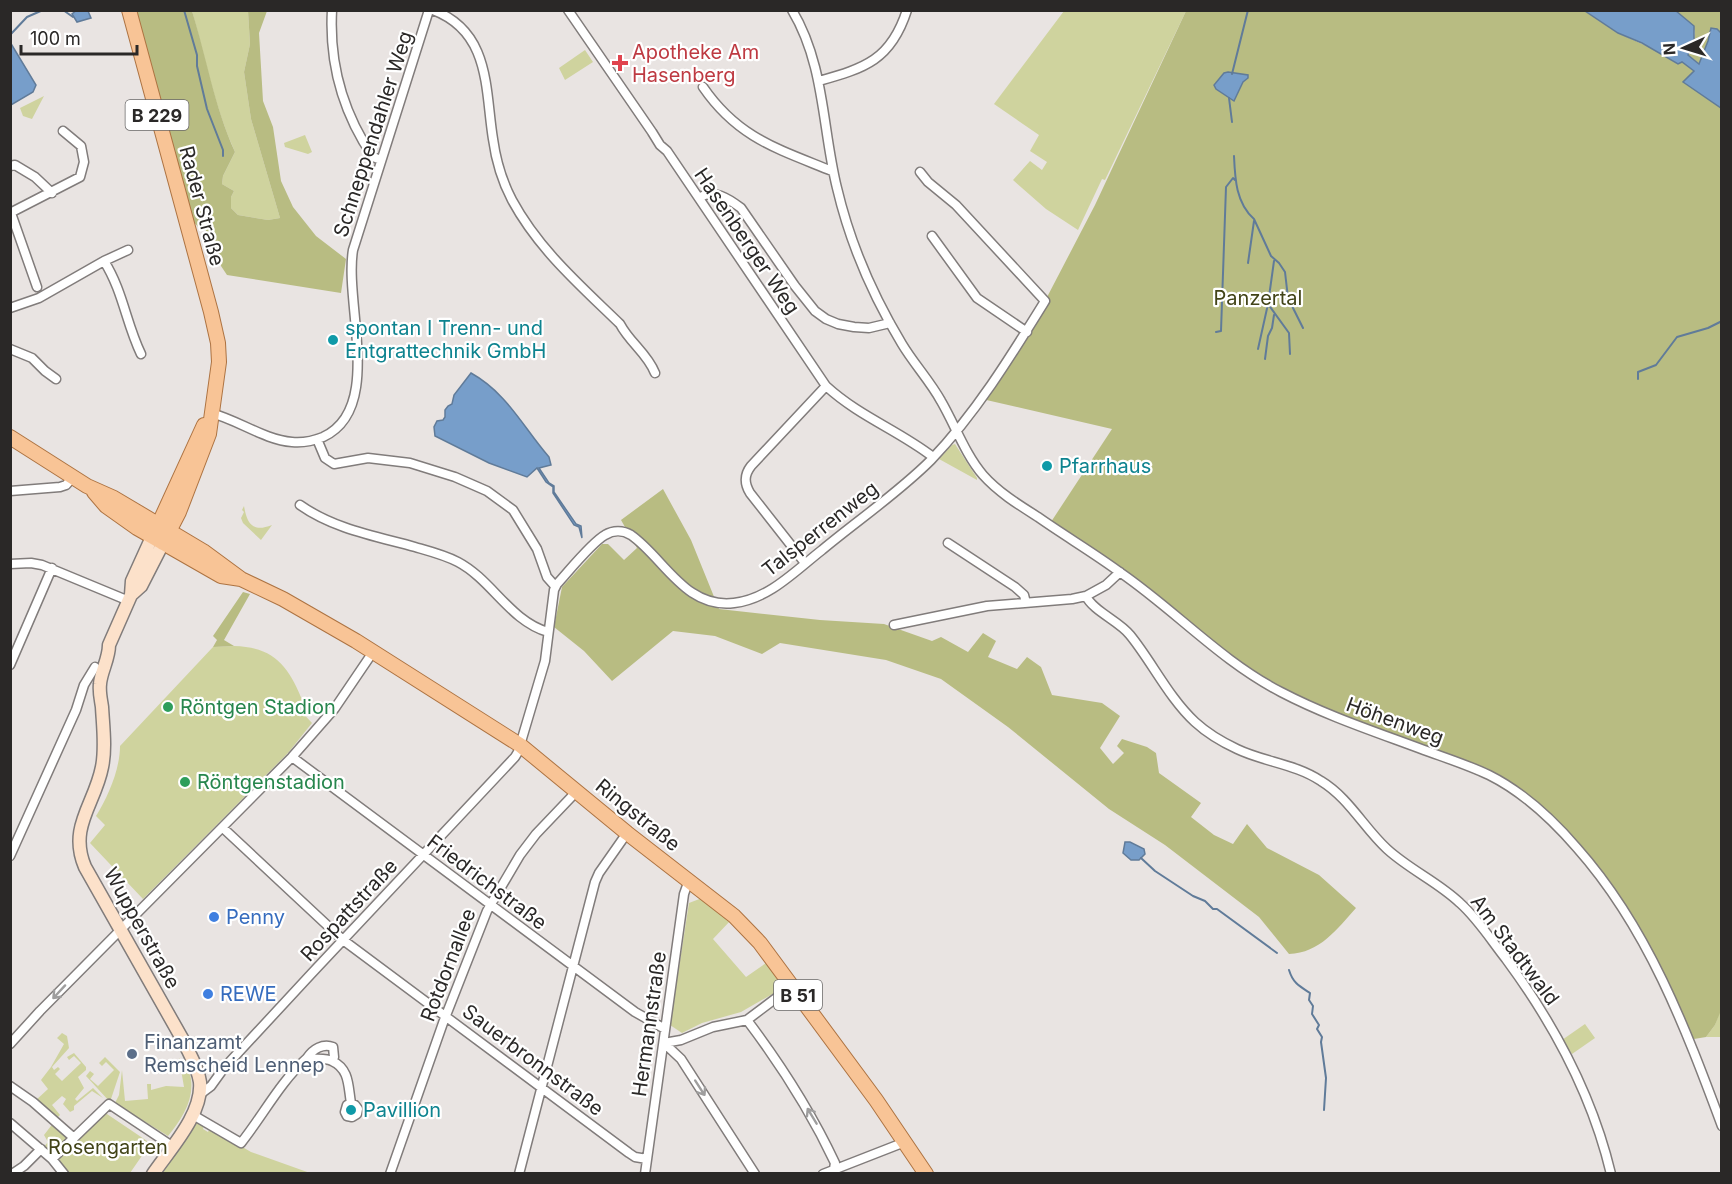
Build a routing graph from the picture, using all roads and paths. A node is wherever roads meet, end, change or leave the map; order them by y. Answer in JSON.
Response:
{"nodes":[{"id":1,"x":129,"y":10,"type":"edge"},
{"id":2,"x":332,"y":10,"type":"edge"},
{"id":3,"x":431,"y":10,"type":"edge"},
{"id":4,"x":568,"y":10,"type":"edge"},
{"id":5,"x":792,"y":10,"type":"edge"},
{"id":6,"x":907,"y":10,"type":"edge"},
{"id":7,"x":819,"y":81,"type":"junction"},
{"id":8,"x":703,"y":87,"type":"dead end"},
{"id":9,"x":63,"y":131,"type":"dead end"},
{"id":10,"x":381,"y":160,"type":"junction"},
{"id":11,"x":10,"y":166,"type":"edge"},
{"id":12,"x":832,"y":171,"type":"junction"},
{"id":13,"x":920,"y":172,"type":"dead end"},
{"id":14,"x":52,"y":193,"type":"junction"},
{"id":15,"x":699,"y":198,"type":"junction"},
{"id":16,"x":11,"y":213,"type":"edge"},
{"id":17,"x":932,"y":236,"type":"dead end"},
{"id":18,"x":128,"y":250,"type":"dead end"},
{"id":19,"x":104,"y":261,"type":"junction"},
{"id":20,"x":37,"y":287,"type":"dead end"},
{"id":21,"x":10,"y":308,"type":"edge"},
{"id":22,"x":890,"y":323,"type":"junction"},
{"id":23,"x":1027,"y":332,"type":"junction"},
{"id":24,"x":10,"y":349,"type":"edge"},
{"id":25,"x":141,"y":354,"type":"dead end"},
{"id":26,"x":655,"y":373,"type":"dead end"},
{"id":27,"x":56,"y":379,"type":"dead end"},
{"id":28,"x":826,"y":386,"type":"junction"},
{"id":29,"x":211,"y":413,"type":"junction"},
{"id":30,"x":957,"y":430,"type":"junction"},
{"id":31,"x":10,"y":437,"type":"edge"},
{"id":32,"x":317,"y":439,"type":"junction"},
{"id":33,"x":933,"y":458,"type":"junction"},
{"id":34,"x":73,"y":477,"type":"junction"},
{"id":35,"x":10,"y":491,"type":"edge"},
{"id":36,"x":300,"y":505,"type":"dead end"},
{"id":37,"x":161,"y":534,"type":"junction"},
{"id":38,"x":948,"y":543,"type":"dead end"},
{"id":39,"x":805,"y":563,"type":"junction"},
{"id":40,"x":10,"y":564,"type":"edge"},
{"id":41,"x":52,"y":568,"type":"junction"},
{"id":42,"x":1120,"y":572,"type":"junction"},
{"id":43,"x":555,"y":586,"type":"junction"},
{"id":44,"x":1086,"y":596,"type":"junction"},
{"id":45,"x":130,"y":598,"type":"junction"},
{"id":46,"x":1026,"y":603,"type":"junction"},
{"id":47,"x":894,"y":625,"type":"dead end"},
{"id":48,"x":548,"y":632,"type":"junction"},
{"id":49,"x":109,"y":645,"type":"junction"},
{"id":50,"x":374,"y":652,"type":"junction"},
{"id":51,"x":10,"y":665,"type":"edge"},
{"id":52,"x":95,"y":667,"type":"junction"},
{"id":53,"x":84,"y":687,"type":"junction"},
{"id":54,"x":100,"y":689,"type":"junction"},
{"id":55,"x":76,"y":710,"type":"junction"},
{"id":56,"x":520,"y":745,"type":"junction"},
{"id":57,"x":292,"y":757,"type":"junction"},
{"id":58,"x":577,"y":791,"type":"junction"},
{"id":59,"x":223,"y":828,"type":"junction"},
{"id":60,"x":627,"y":833,"type":"junction"},
{"id":61,"x":424,"y":855,"type":"junction"},
{"id":62,"x":10,"y":856,"type":"edge"},
{"id":63,"x":689,"y":880,"type":"junction"},
{"id":64,"x":490,"y":905,"type":"junction"},
{"id":65,"x":120,"y":931,"type":"junction"},
{"id":66,"x":343,"y":940,"type":"junction"},
{"id":67,"x":573,"y":967,"type":"junction"},
{"id":68,"x":792,"y":987,"type":"junction"},
{"id":69,"x":446,"y":1016,"type":"junction"},
{"id":70,"x":747,"y":1020,"type":"junction"},
{"id":71,"x":665,"y":1029,"type":"junction"},
{"id":72,"x":664,"y":1043,"type":"junction"},
{"id":73,"x":10,"y":1044,"type":"edge"},
{"id":74,"x":307,"y":1058,"type":"junction"},
{"id":75,"x":332,"y":1061,"type":"junction"},
{"id":76,"x":10,"y":1086,"type":"edge"},
{"id":77,"x":542,"y":1087,"type":"junction"},
{"id":78,"x":199,"y":1095,"type":"junction"},
{"id":79,"x":351,"y":1104,"type":"dead end"},
{"id":80,"x":1719,"y":1110,"type":"edge"},
{"id":81,"x":193,"y":1115,"type":"junction"},
{"id":82,"x":10,"y":1123,"type":"edge"},
{"id":83,"x":1722,"y":1126,"type":"edge"},
{"id":84,"x":74,"y":1138,"type":"junction"},
{"id":85,"x":905,"y":1142,"type":"junction"},
{"id":86,"x":172,"y":1146,"type":"junction"},
{"id":87,"x":41,"y":1149,"type":"junction"},
{"id":88,"x":52,"y":1159,"type":"junction"},
{"id":89,"x":647,"y":1160,"type":"junction"},
{"id":90,"x":836,"y":1171,"type":"edge"},
{"id":91,"x":12,"y":1173,"type":"edge"},
{"id":92,"x":63,"y":1173,"type":"edge"},
{"id":93,"x":153,"y":1173,"type":"edge"},
{"id":94,"x":390,"y":1173,"type":"edge"},
{"id":95,"x":519,"y":1173,"type":"edge"},
{"id":96,"x":645,"y":1173,"type":"edge"},
{"id":97,"x":755,"y":1173,"type":"edge"},
{"id":98,"x":823,"y":1173,"type":"edge"},
{"id":99,"x":926,"y":1173,"type":"edge"},
{"id":100,"x":1611,"y":1173,"type":"edge"}],
"edges":[{"from":1,"to":29,"type":"main road","name":"Rader Straße","number":"B 229"},
{"from":2,"to":10,"type":"street"},
{"from":3,"to":10,"type":"street","name":"Schneppendahler Weg"},
{"from":3,"to":26,"type":"street"},
{"from":4,"to":15,"type":"street","name":"Hasenberger Weg"},
{"from":5,"to":7,"type":"street","name":"Höhenweg"},
{"from":6,"to":7,"type":"street"},
{"from":7,"to":12,"type":"street","name":"Höhenweg"},
{"from":8,"to":12,"type":"street"},
{"from":9,"to":14,"type":"street"},
{"from":10,"to":32,"type":"street","name":"Schneppendahler Weg"},
{"from":11,"to":14,"type":"street"},
{"from":12,"to":22,"type":"street","name":"Höhenweg"},
{"from":13,"to":23,"type":"street","name":"Talsperrenweg"},
{"from":14,"to":16,"type":"street"},
{"from":15,"to":22,"type":"street"},
{"from":15,"to":28,"type":"street","name":"Hasenberger Weg"},
{"from":16,"to":20,"type":"street"},
{"from":17,"to":23,"type":"street"},
{"from":18,"to":19,"type":"street"},
{"from":19,"to":21,"type":"street"},
{"from":19,"to":25,"type":"street"},
{"from":22,"to":30,"type":"street","name":"Höhenweg"},
{"from":23,"to":30,"type":"street","name":"Talsperrenweg"},
{"from":24,"to":27,"type":"street"},
{"from":28,"to":33,"type":"street","name":"Hasenberger Weg"},
{"from":28,"to":39,"type":"street"},
{"from":29,"to":32,"type":"street"},
{"from":29,"to":37,"type":"main road","name":"Rader Straße","number":"B 229"},
{"from":30,"to":33,"type":"street","name":"Talsperrenweg"},
{"from":30,"to":42,"type":"street","name":"Höhenweg"},
{"from":31,"to":34,"type":"main road","name":"Ringstraße"},
{"from":32,"to":43,"type":"street"},
{"from":33,"to":39,"type":"street","name":"Talsperrenweg"},
{"from":34,"to":35,"type":"street"},
{"from":34,"to":37,"type":"main road","name":"Ringstraße"},
{"from":36,"to":48,"type":"street"},
{"from":37,"to":45,"type":"street","name":"Rader Straße","number":"B 229"},
{"from":37,"to":50,"type":"main road","name":"Ringstraße"},
{"from":38,"to":46,"type":"street"},
{"from":39,"to":43,"type":"street","name":"Talsperrenweg"},
{"from":40,"to":41,"type":"street"},
{"from":41,"to":45,"type":"street"},
{"from":41,"to":51,"type":"street"},
{"from":42,"to":44,"type":"street"},
{"from":42,"to":80,"type":"street","name":"Höhenweg"},
{"from":43,"to":48,"type":"street"},
{"from":44,"to":46,"type":"street"},
{"from":44,"to":100,"type":"street","name":"Am Stadtwald"},
{"from":45,"to":49,"type":"street","name":"Rader Straße"},
{"from":46,"to":47,"type":"street"},
{"from":48,"to":56,"type":"street"},
{"from":49,"to":52,"type":"street","name":"Rader Straße"},
{"from":49,"to":54,"type":"street","name":"Rader Straße"},
{"from":50,"to":56,"type":"main road","name":"Ringstraße"},
{"from":50,"to":57,"type":"street"},
{"from":52,"to":53,"type":"street"},
{"from":52,"to":54,"type":"street"},
{"from":53,"to":54,"type":"street"},
{"from":53,"to":55,"type":"street"},
{"from":54,"to":55,"type":"street"},
{"from":54,"to":65,"type":"street","name":"Wupperstraße"},
{"from":55,"to":62,"type":"street"},
{"from":56,"to":58,"type":"main road","name":"Ringstraße"},
{"from":56,"to":61,"type":"street","name":"Rospattstraße"},
{"from":57,"to":59,"type":"street"},
{"from":57,"to":61,"type":"street","name":"Friedrichstraße"},
{"from":58,"to":60,"type":"main road","name":"Ringstraße","number":"B 51"},
{"from":58,"to":64,"type":"street","name":"Rotdornallee"},
{"from":59,"to":65,"type":"street"},
{"from":59,"to":66,"type":"street","name":"Sauerbronnstraße"},
{"from":60,"to":63,"type":"main road","name":"Ringstraße","number":"B 51"},
{"from":60,"to":67,"type":"street"},
{"from":61,"to":64,"type":"street","name":"Friedrichstraße"},
{"from":61,"to":66,"type":"street","name":"Rospattstraße"},
{"from":63,"to":68,"type":"main road","name":"Ringstraße","number":"B 51"},
{"from":63,"to":71,"type":"street","name":"Hermannstraße"},
{"from":64,"to":67,"type":"street","name":"Friedrichstraße"},
{"from":64,"to":69,"type":"street","name":"Rotdornallee"},
{"from":65,"to":73,"type":"street","one_way":true},
{"from":65,"to":78,"type":"street","name":"Wupperstraße"},
{"from":66,"to":69,"type":"street","name":"Sauerbronnstraße"},
{"from":66,"to":78,"type":"street","name":"Rospattstraße"},
{"from":67,"to":71,"type":"street","name":"Friedrichstraße"},
{"from":67,"to":77,"type":"street"},
{"from":68,"to":70,"type":"street"},
{"from":68,"to":85,"type":"main road","name":"Ringstraße","number":"B 51"},
{"from":69,"to":77,"type":"street","name":"Sauerbronnstraße"},
{"from":69,"to":94,"type":"street","name":"Rotdornallee"},
{"from":70,"to":72,"type":"street"},
{"from":90,"to":70,"type":"street","one_way":true},
{"from":71,"to":72,"type":"street","name":"Hermannstraße"},
{"from":72,"to":89,"type":"street","name":"Hermannstraße"},
{"from":72,"to":97,"type":"street","one_way":true},
{"from":74,"to":75,"type":"street"},
{"from":74,"to":75,"type":"street"},
{"from":74,"to":81,"type":"street"},
{"from":75,"to":79,"type":"street"},
{"from":76,"to":84,"type":"street"},
{"from":77,"to":89,"type":"street","name":"Sauerbronnstraße"},
{"from":77,"to":95,"type":"street"},
{"from":78,"to":81,"type":"street","name":"Wupperstraße"},
{"from":80,"to":83,"type":"street","name":"Höhenweg"},
{"from":81,"to":86,"type":"street","name":"Wupperstraße"},
{"from":82,"to":87,"type":"street"},
{"from":84,"to":86,"type":"street"},
{"from":84,"to":88,"type":"street"},
{"from":85,"to":90,"type":"street"},
{"from":85,"to":99,"type":"main road","name":"Ringstraße","number":"B 51"},
{"from":86,"to":93,"type":"street","name":"Wupperstraße"},
{"from":87,"to":88,"type":"street"},
{"from":87,"to":91,"type":"street"},
{"from":88,"to":92,"type":"street"},
{"from":89,"to":96,"type":"street","name":"Hermannstraße"},
{"from":90,"to":98,"type":"street"}]}
